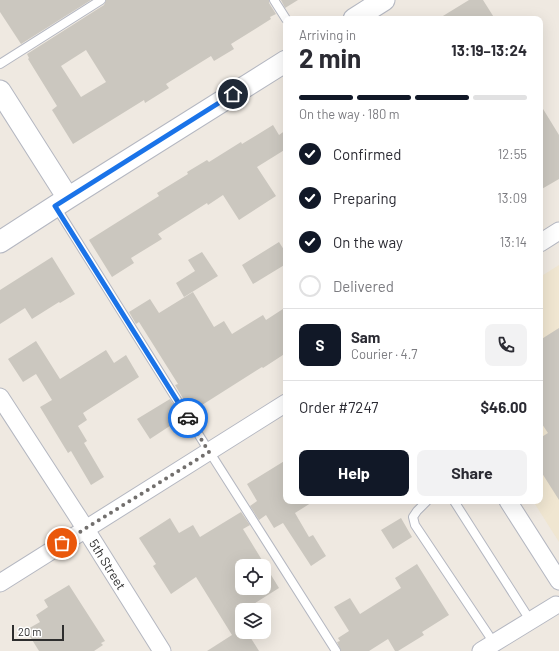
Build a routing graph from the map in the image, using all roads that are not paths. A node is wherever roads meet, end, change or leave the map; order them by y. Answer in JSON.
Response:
{"nodes":[{"id":1,"x":101,"y":0,"type":"edge"},
{"id":2,"x":274,"y":0,"type":"edge"},
{"id":3,"x":384,"y":0,"type":"edge"},
{"id":4,"x":284,"y":16,"type":"edge"},
{"id":5,"x":359,"y":16,"type":"edge"},
{"id":6,"x":283,"y":63,"type":"edge"},
{"id":7,"x":0,"y":64,"type":"edge"},
{"id":8,"x":0,"y":92,"type":"edge"},
{"id":9,"x":62,"y":202,"type":"junction"},
{"id":10,"x":559,"y":231,"type":"edge"},
{"id":11,"x":543,"y":241,"type":"edge"},
{"id":12,"x":0,"y":242,"type":"edge"},
{"id":13,"x":0,"y":397,"type":"edge"},
{"id":14,"x":283,"y":405,"type":"edge"},
{"id":15,"x":209,"y":452,"type":"junction"},
{"id":16,"x":424,"y":504,"type":"edge"},
{"id":17,"x":456,"y":504,"type":"edge"},
{"id":18,"x":510,"y":504,"type":"edge"},
{"id":19,"x":86,"y":528,"type":"junction"},
{"id":20,"x":559,"y":581,"type":"edge"},
{"id":21,"x":0,"y":583,"type":"edge"},
{"id":22,"x":559,"y":588,"type":"edge"},
{"id":23,"x":557,"y":606,"type":"edge"},
{"id":24,"x":530,"y":620,"type":"junction"},
{"id":25,"x":488,"y":647,"type":"edge"},
{"id":26,"x":162,"y":651,"type":"edge"},
{"id":27,"x":336,"y":651,"type":"edge"}],
"edges":[{"from":1,"to":7,"type":"lane"},
{"from":2,"to":4,"type":"lane"},
{"from":3,"to":5,"type":"street"},
{"from":6,"to":9,"type":"street"},
{"from":8,"to":9,"type":"street"},
{"from":9,"to":12,"type":"street"},
{"from":9,"to":15,"type":"lane"},
{"from":10,"to":11,"type":"street"},
{"from":13,"to":19,"type":"street","name":"5th Street"},
{"from":14,"to":15,"type":"street"},
{"from":15,"to":19,"type":"street"},
{"from":15,"to":27,"type":"lane"},
{"from":16,"to":25,"type":"lane"},
{"from":17,"to":24,"type":"lane"},
{"from":18,"to":20,"type":"street"},
{"from":19,"to":21,"type":"street"},
{"from":19,"to":26,"type":"street","name":"5th Street"},
{"from":22,"to":23,"type":"street"},
{"from":23,"to":24,"type":"street"},
{"from":24,"to":25,"type":"street"}]}
